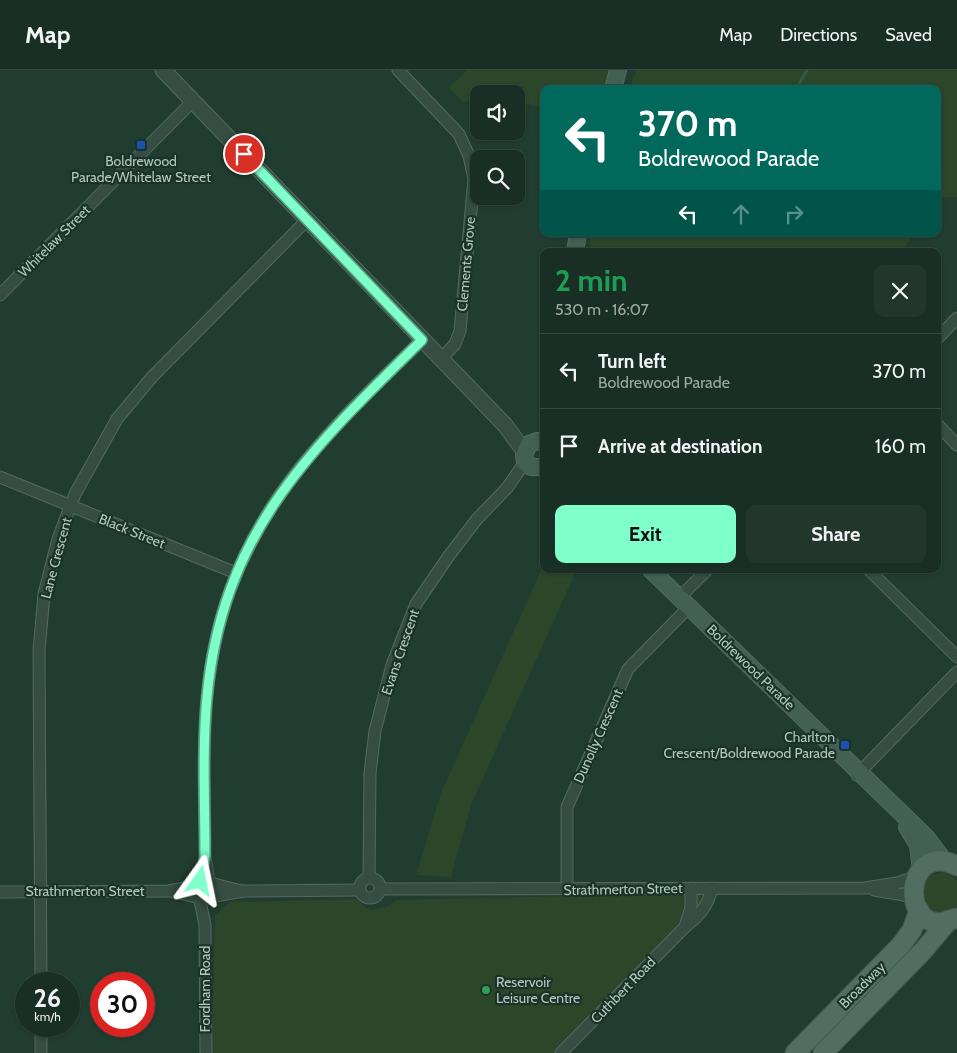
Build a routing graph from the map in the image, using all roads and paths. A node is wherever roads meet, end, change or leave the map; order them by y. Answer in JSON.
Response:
{"nodes":[{"id":1,"x":163,"y":70,"type":"edge"},
{"id":2,"x":398,"y":70,"type":"edge"},
{"id":3,"x":618,"y":70,"type":"edge"},
{"id":4,"x":614,"y":85,"type":"edge"},
{"id":5,"x":193,"y":101,"type":"junction"},
{"id":6,"x":307,"y":220,"type":"junction"},
{"id":7,"x":0,"y":295,"type":"edge"},
{"id":8,"x":957,"y":318,"type":"edge"},
{"id":9,"x":941,"y":335,"type":"edge"},
{"id":10,"x":422,"y":340,"type":"junction"},
{"id":11,"x":441,"y":359,"type":"junction"},
{"id":12,"x":941,"y":428,"type":"edge"},
{"id":13,"x":957,"y":445,"type":"edge"},
{"id":14,"x":537,"y":455,"type":"edge"},
{"id":15,"x":0,"y":477,"type":"edge"},
{"id":16,"x":70,"y":506,"type":"junction"},
{"id":17,"x":236,"y":573,"type":"junction"},
{"id":18,"x":654,"y":573,"type":"edge"},
{"id":19,"x":705,"y":573,"type":"edge"},
{"id":20,"x":872,"y":573,"type":"edge"},
{"id":21,"x":684,"y":602,"type":"junction"},
{"id":22,"x":957,"y":657,"type":"edge"},
{"id":23,"x":957,"y":672,"type":"edge"},
{"id":24,"x":856,"y":771,"type":"junction"},
{"id":25,"x":951,"y":864,"type":"edge"},
{"id":26,"x":918,"y":874,"type":"junction"},
{"id":27,"x":370,"y":877,"type":"junction"},
{"id":28,"x":691,"y":888,"type":"junction"},
{"id":29,"x":712,"y":888,"type":"junction"},
{"id":30,"x":865,"y":888,"type":"junction"},
{"id":31,"x":380,"y":889,"type":"junction"},
{"id":32,"x":360,"y":890,"type":"junction"},
{"id":33,"x":567,"y":890,"type":"junction"},
{"id":34,"x":205,"y":891,"type":"junction"},
{"id":35,"x":0,"y":892,"type":"edge"},
{"id":36,"x":40,"y":892,"type":"junction"},
{"id":37,"x":916,"y":905,"type":"junction"},
{"id":38,"x":954,"y":920,"type":"edge"},
{"id":39,"x":685,"y":927,"type":"junction"},
{"id":40,"x":41,"y":972,"type":"edge"},
{"id":41,"x":41,"y":1037,"type":"edge"},
{"id":42,"x":797,"y":1051,"type":"edge"},
{"id":43,"x":41,"y":1053,"type":"edge"},
{"id":44,"x":206,"y":1053,"type":"edge"},
{"id":45,"x":561,"y":1053,"type":"edge"},
{"id":46,"x":822,"y":1053,"type":"edge"}],
"edges":[{"from":1,"to":5,"type":"street"},
{"from":2,"to":11,"type":"street","name":"Clements Grove"},
{"from":3,"to":4,"type":"main road"},
{"from":5,"to":6,"type":"street"},
{"from":5,"to":7,"type":"street","name":"Whitelaw Street"},
{"from":6,"to":10,"type":"street"},
{"from":6,"to":16,"type":"street","name":"Lane Crescent"},
{"from":8,"to":9,"type":"street"},
{"from":10,"to":11,"type":"street"},
{"from":10,"to":17,"type":"street","name":"Fordham Road"},
{"from":11,"to":14,"type":"street"},
{"from":12,"to":13,"type":"street"},
{"from":14,"to":27,"type":"street","name":"Evans Crescent"},
{"from":15,"to":16,"type":"street","name":"Black Street"},
{"from":16,"to":17,"type":"street","name":"Black Street"},
{"from":16,"to":36,"type":"street","name":"Lane Crescent"},
{"from":17,"to":34,"type":"street","name":"Fordham Road"},
{"from":18,"to":21,"type":"main road","name":"Boldrewood Parade"},
{"from":19,"to":21,"type":"street","name":"Dunolly Crescent"},
{"from":20,"to":22,"type":"street"},
{"from":21,"to":24,"type":"main road","name":"Boldrewood Parade"},
{"from":21,"to":33,"type":"street","name":"Dunolly Crescent"},
{"from":23,"to":24,"type":"street"},
{"from":24,"to":25,"type":"main road","name":"Boldrewood Parade"},
{"from":24,"to":26,"type":"main road","name":"Boldrewood Parade"},
{"from":25,"to":26,"type":"main road"},
{"from":26,"to":30,"type":"street","name":"Strathmerton Street"},
{"from":26,"to":37,"type":"main road","name":"Broadway"},
{"from":27,"to":31,"type":"street"},
{"from":27,"to":32,"type":"street"},
{"from":28,"to":29,"type":"street","name":"Strathmerton Street"},
{"from":28,"to":33,"type":"street","name":"Strathmerton Street"},
{"from":28,"to":39,"type":"street"},
{"from":29,"to":30,"type":"street","name":"Strathmerton Street"},
{"from":29,"to":39,"type":"street","name":"Cuthbert Road"},
{"from":30,"to":37,"type":"street","name":"Strathmerton Street"},
{"from":31,"to":32,"type":"street"},
{"from":31,"to":33,"type":"street","name":"Strathmerton Street"},
{"from":32,"to":34,"type":"street","name":"Strathmerton Street"},
{"from":34,"to":36,"type":"street","name":"Strathmerton Street"},
{"from":34,"to":44,"type":"street","name":"Fordham Road"},
{"from":35,"to":36,"type":"street","name":"Strathmerton Street"},
{"from":36,"to":40,"type":"street","name":"Lane Crescent"},
{"from":37,"to":38,"type":"main road"},
{"from":37,"to":42,"type":"main road","name":"Broadway"},
{"from":38,"to":46,"type":"main road","name":"Broadway"},
{"from":39,"to":45,"type":"street","name":"Cuthbert Road"},
{"from":41,"to":43,"type":"street"},
{"from":42,"to":46,"type":"main road"}]}
